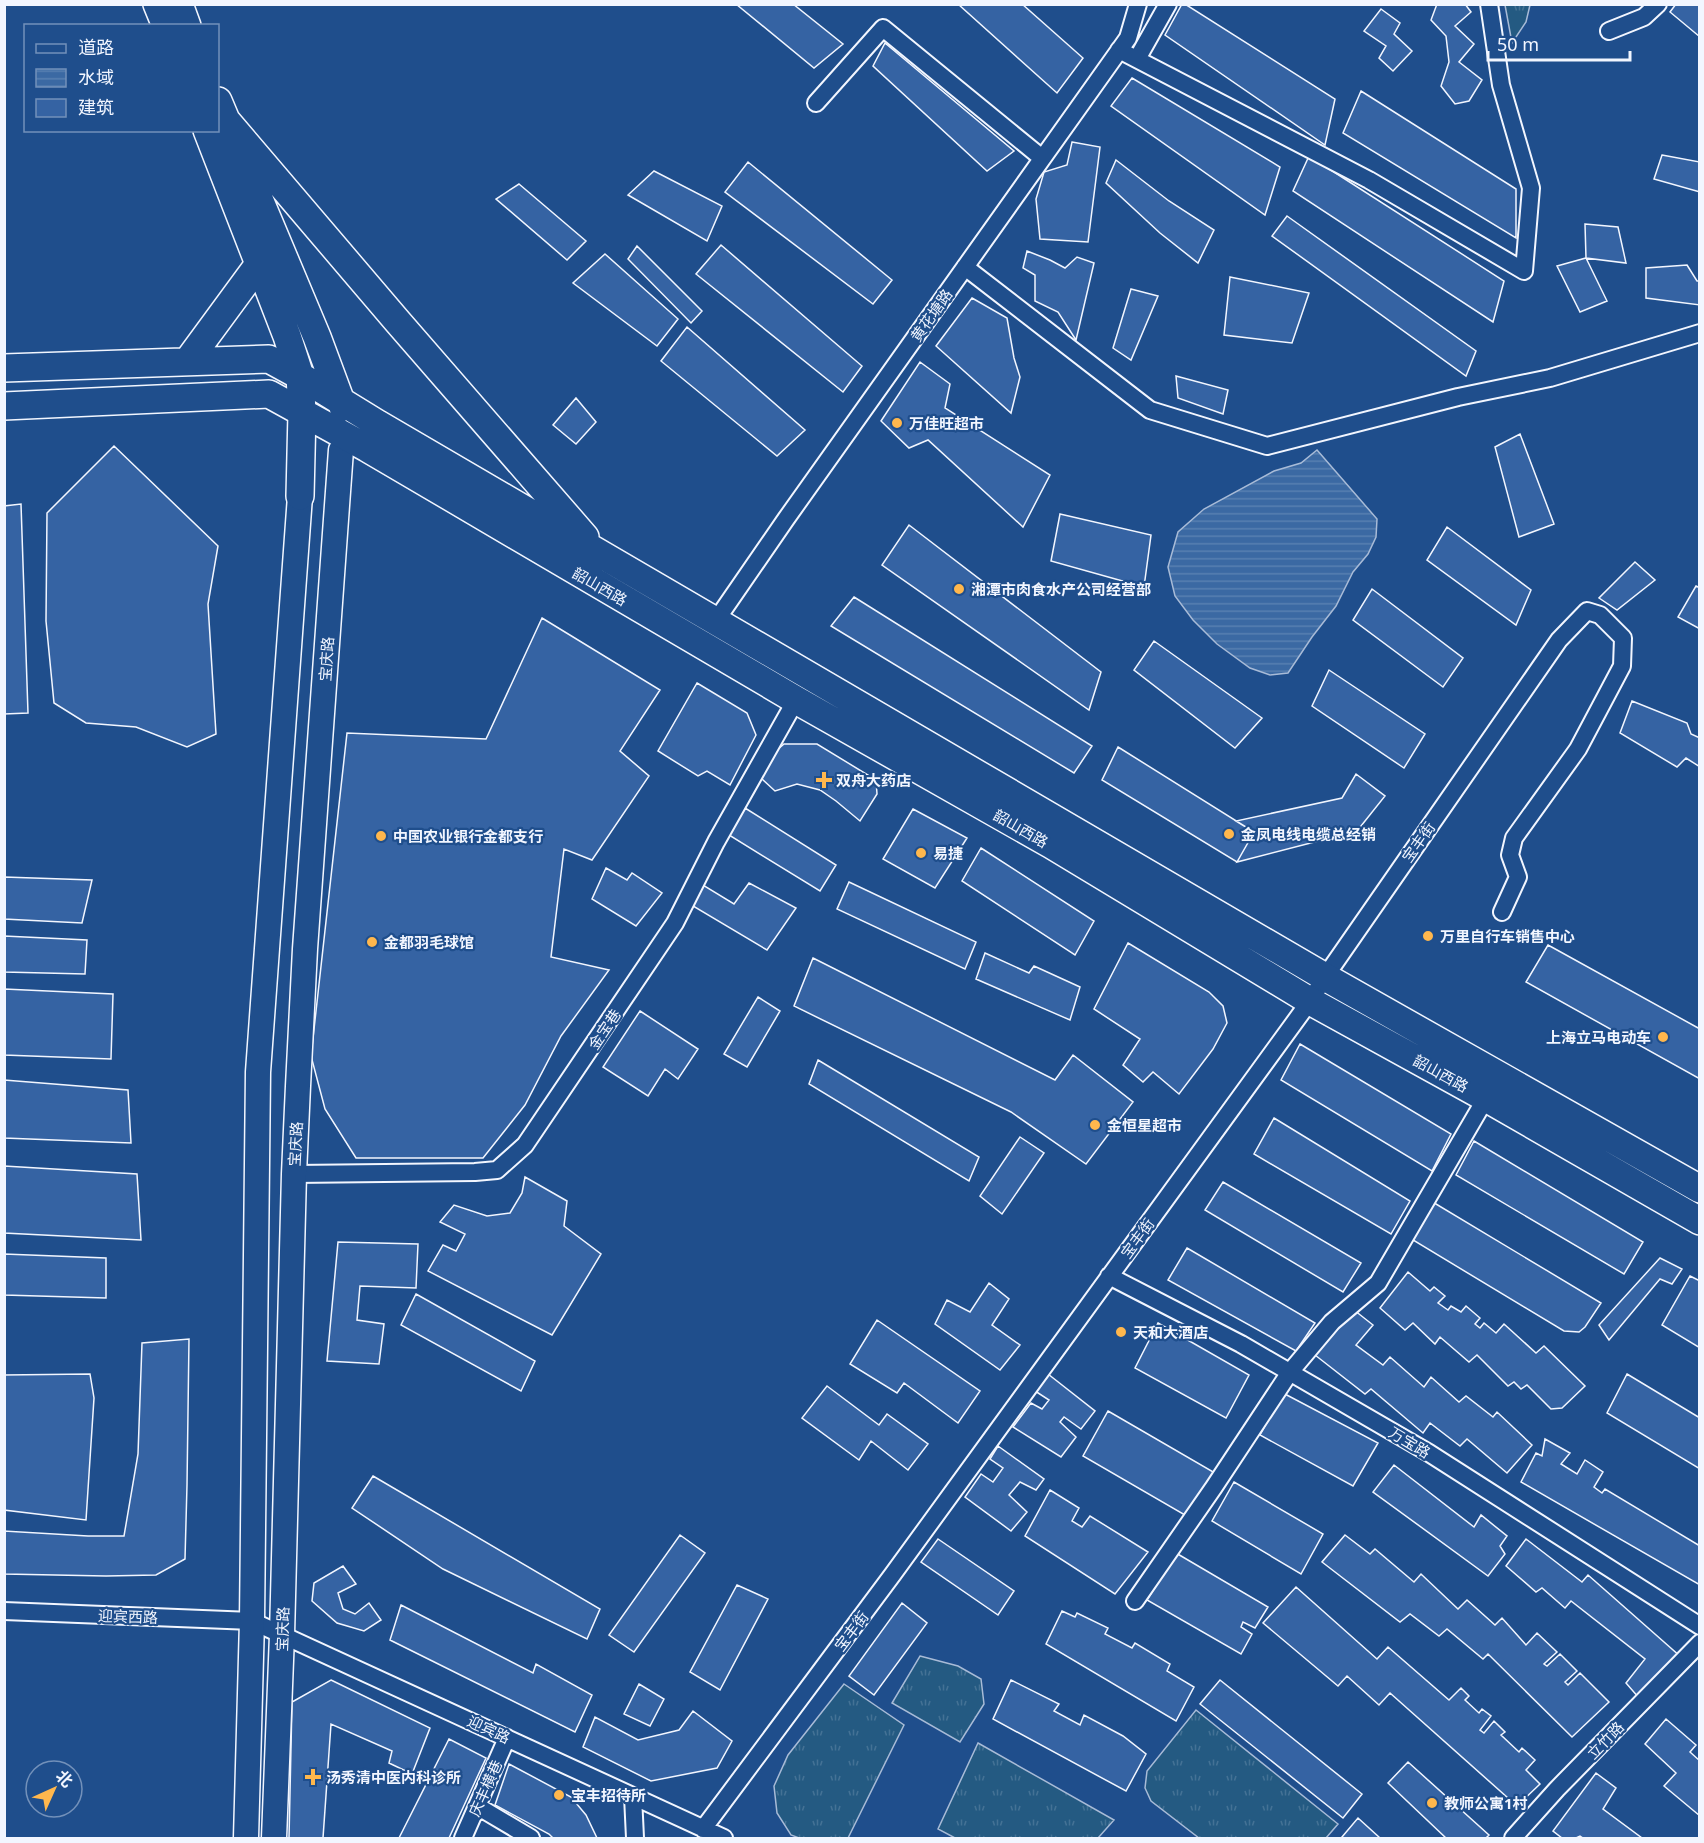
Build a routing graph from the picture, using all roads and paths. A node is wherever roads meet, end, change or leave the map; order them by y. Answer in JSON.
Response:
{"nodes":[{"id":1,"x":157,"y":4,"type":"edge"},
{"id":2,"x":179,"y":4,"type":"edge"},
{"id":3,"x":1168,"y":4,"type":"edge"},
{"id":4,"x":1489,"y":4,"type":"edge"},
{"id":5,"x":1658,"y":4,"type":"edge"},
{"id":6,"x":1137,"y":6,"type":"edge"},
{"id":7,"x":165,"y":24,"type":"edge"},
{"id":8,"x":187,"y":24,"type":"edge"},
{"id":9,"x":1609,"y":31,"type":"dead end"},
{"id":10,"x":1119,"y":50,"type":"junction"},
{"id":11,"x":1137,"y":59,"type":"junction"},
{"id":12,"x":816,"y":103,"type":"dead end"},
{"id":13,"x":219,"y":120,"type":"edge"},
{"id":14,"x":219,"y":124,"type":"edge"},
{"id":15,"x":219,"y":127,"type":"edge"},
{"id":16,"x":1042,"y":158,"type":"junction"},
{"id":17,"x":259,"y":264,"type":"junction"},
{"id":18,"x":965,"y":267,"type":"junction"},
{"id":19,"x":1700,"y":333,"type":"edge"},
{"id":20,"x":187,"y":362,"type":"junction"},
{"id":21,"x":4,"y":368,"type":"edge"},
{"id":22,"x":300,"y":376,"type":"junction"},
{"id":23,"x":343,"y":404,"type":"junction"},
{"id":24,"x":4,"y":406,"type":"edge"},
{"id":25,"x":302,"y":412,"type":"junction"},
{"id":26,"x":342,"y":442,"type":"junction"},
{"id":27,"x":300,"y":496,"type":"joint"},
{"id":28,"x":600,"y":554,"type":"junction"},
{"id":29,"x":715,"y":622,"type":"junction"},
{"id":30,"x":796,"y":700,"type":"junction"},
{"id":31,"x":1502,"y":912,"type":"dead end"},
{"id":32,"x":1325,"y":977,"type":"junction"},
{"id":33,"x":1310,"y":1001,"type":"junction"},
{"id":34,"x":1486,"y":1098,"type":"junction"},
{"id":35,"x":294,"y":1174,"type":"junction"},
{"id":36,"x":1700,"y":1189,"type":"edge"},
{"id":37,"x":1700,"y":1221,"type":"edge"},
{"id":38,"x":1109,"y":1276,"type":"junction"},
{"id":39,"x":1290,"y":1372,"type":"junction"},
{"id":40,"x":1135,"y":1600,"type":"dead end"},
{"id":41,"x":4,"y":1611,"type":"edge"},
{"id":42,"x":252,"y":1622,"type":"junction"},
{"id":43,"x":1700,"y":1626,"type":"edge"},
{"id":44,"x":282,"y":1635,"type":"junction"},
{"id":45,"x":1700,"y":1643,"type":"edge"},
{"id":46,"x":507,"y":1738,"type":"junction"},
{"id":47,"x":633,"y":1796,"type":"junction"},
{"id":48,"x":477,"y":1806,"type":"junction"},
{"id":49,"x":703,"y":1829,"type":"junction"},
{"id":50,"x":246,"y":1839,"type":"edge"},
{"id":51,"x":274,"y":1839,"type":"edge"},
{"id":52,"x":463,"y":1839,"type":"edge"},
{"id":53,"x":531,"y":1839,"type":"edge"},
{"id":54,"x":635,"y":1839,"type":"edge"},
{"id":55,"x":724,"y":1839,"type":"edge"},
{"id":56,"x":1513,"y":1839,"type":"edge"}],
"edges":[{"from":1,"to":7,"type":"main road"},
{"from":2,"to":8,"type":"main road"},
{"from":3,"to":11,"type":"street"},
{"from":4,"to":11,"type":"street"},
{"from":5,"to":9,"type":"street"},
{"from":6,"to":10,"type":"street","name":"黄花塘路"},
{"from":10,"to":11,"type":"street"},
{"from":10,"to":16,"type":"street","name":"黄花塘路"},
{"from":12,"to":16,"type":"street"},
{"from":13,"to":28,"type":"main road"},
{"from":14,"to":23,"type":"main road"},
{"from":15,"to":17,"type":"main road"},
{"from":16,"to":18,"type":"street","name":"黄花塘路"},
{"from":17,"to":20,"type":"main road"},
{"from":17,"to":22,"type":"main road"},
{"from":18,"to":19,"type":"street"},
{"from":18,"to":29,"type":"street","name":"黄花塘路"},
{"from":20,"to":21,"type":"main road","name":"韶山西路"},
{"from":20,"to":22,"type":"main road","name":"韶山西路"},
{"from":22,"to":23,"type":"main road","name":"韶山西路"},
{"from":22,"to":25,"type":"main road"},
{"from":23,"to":26,"type":"main road"},
{"from":23,"to":28,"type":"main road","name":"韶山西路"},
{"from":24,"to":25,"type":"main road","name":"韶山西路"},
{"from":25,"to":26,"type":"main road","name":"韶山西路"},
{"from":25,"to":27,"type":"main road"},
{"from":26,"to":30,"type":"main road","name":"韶山西路"},
{"from":26,"to":35,"type":"street","name":"宝庆路"},
{"from":27,"to":42,"type":"street","name":"宝庆路"},
{"from":28,"to":29,"type":"main road","name":"韶山西路"},
{"from":29,"to":32,"type":"main road","name":"韶山西路"},
{"from":30,"to":33,"type":"main road","name":"韶山西路"},
{"from":30,"to":35,"type":"street","name":"金宝巷"},
{"from":31,"to":32,"type":"street","name":"宝丰街"},
{"from":32,"to":33,"type":"street","name":"宝丰街"},
{"from":32,"to":36,"type":"main road","name":"韶山西路"},
{"from":33,"to":34,"type":"main road","name":"韶山西路"},
{"from":33,"to":38,"type":"street","name":"宝丰街"},
{"from":34,"to":37,"type":"main road","name":"韶山西路"},
{"from":34,"to":39,"type":"street"},
{"from":35,"to":44,"type":"street","name":"宝庆路"},
{"from":38,"to":39,"type":"street","name":"万宝路"},
{"from":38,"to":49,"type":"street","name":"宝丰街"},
{"from":39,"to":40,"type":"street"},
{"from":39,"to":43,"type":"street","name":"万宝路"},
{"from":41,"to":42,"type":"street","name":"迎宾西路"},
{"from":42,"to":44,"type":"street","name":"迎宾路"},
{"from":42,"to":50,"type":"street","name":"宝庆路"},
{"from":44,"to":46,"type":"street","name":"迎宾路"},
{"from":44,"to":51,"type":"street","name":"宝庆路"},
{"from":45,"to":56,"type":"street","name":"立竹路"},
{"from":46,"to":47,"type":"street","name":"迎宾路"},
{"from":46,"to":48,"type":"street","name":"庆丰横巷"},
{"from":47,"to":49,"type":"street","name":"迎宾路"},
{"from":47,"to":54,"type":"street"},
{"from":48,"to":52,"type":"street","name":"庆丰横巷"},
{"from":48,"to":53,"type":"street"},
{"from":49,"to":55,"type":"street","name":"迎宾路"}]}
